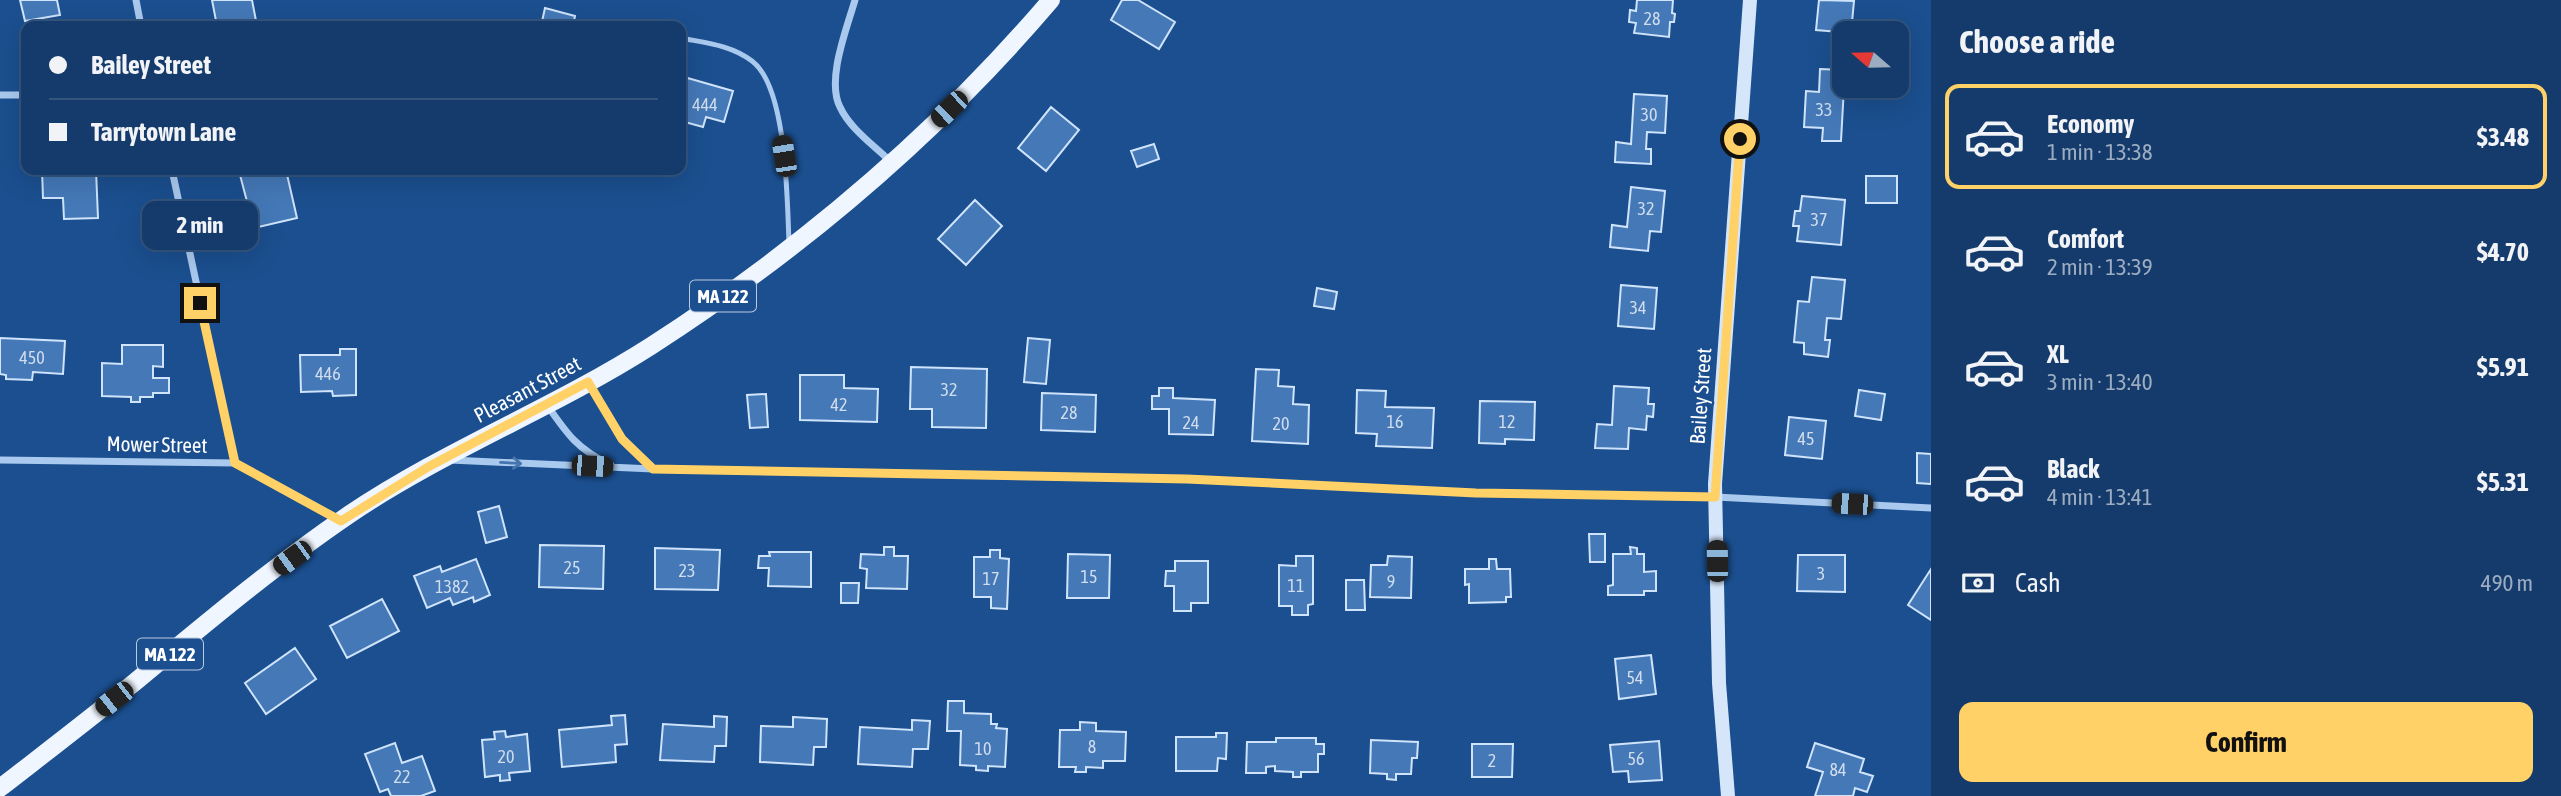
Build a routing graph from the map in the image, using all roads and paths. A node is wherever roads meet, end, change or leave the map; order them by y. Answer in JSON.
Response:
{"nodes":[{"id":1,"x":136,"y":0,"type":"edge"},
{"id":2,"x":855,"y":0,"type":"edge"},
{"id":3,"x":1051,"y":0,"type":"edge"},
{"id":4,"x":1749,"y":0,"type":"edge"},
{"id":5,"x":140,"y":21,"type":"edge"},
{"id":6,"x":686,"y":39,"type":"edge"},
{"id":7,"x":0,"y":95,"type":"edge"},
{"id":8,"x":21,"y":95,"type":"edge"},
{"id":9,"x":893,"y":163,"type":"junction"},
{"id":10,"x":173,"y":175,"type":"edge"},
{"id":11,"x":790,"y":249,"type":"junction"},
{"id":12,"x":588,"y":382,"type":"junction"},
{"id":13,"x":547,"y":404,"type":"junction"},
{"id":14,"x":0,"y":460,"type":"edge"},
{"id":15,"x":442,"y":460,"type":"junction"},
{"id":16,"x":235,"y":463,"type":"junction"},
{"id":17,"x":616,"y":467,"type":"junction"},
{"id":18,"x":653,"y":469,"type":"junction"},
{"id":19,"x":1715,"y":497,"type":"junction"},
{"id":20,"x":1931,"y":508,"type":"edge"},
{"id":21,"x":341,"y":521,"type":"junction"},
{"id":22,"x":0,"y":788,"type":"edge"},
{"id":23,"x":1728,"y":796,"type":"edge"}],
"edges":[{"from":1,"to":5,"type":"street"},
{"from":2,"to":9,"type":"street"},
{"from":3,"to":9,"type":"main road","name":"Pleasant Street","number":"MA 122"},
{"from":4,"to":19,"type":"street","name":"Bailey Street"},
{"from":6,"to":11,"type":"lane"},
{"from":7,"to":8,"type":"street"},
{"from":9,"to":11,"type":"main road","name":"Pleasant Street","number":"MA 122"},
{"from":10,"to":16,"type":"street"},
{"from":11,"to":12,"type":"main road","name":"Pleasant Street","number":"MA 122"},
{"from":12,"to":13,"type":"main road","name":"Pleasant Street","number":"MA 122"},
{"from":12,"to":18,"type":"street"},
{"from":13,"to":15,"type":"main road","name":"Pleasant Street","number":"MA 122"},
{"from":13,"to":17,"type":"street"},
{"from":14,"to":16,"type":"street","name":"Mower Street"},
{"from":15,"to":17,"type":"street","one_way":true},
{"from":15,"to":21,"type":"main road","name":"Pleasant Street","number":"MA 122"},
{"from":16,"to":21,"type":"street","name":"Mower Street"},
{"from":17,"to":18,"type":"street"},
{"from":18,"to":19,"type":"street"},
{"from":19,"to":20,"type":"street"},
{"from":19,"to":23,"type":"street","name":"Bailey Street"},
{"from":21,"to":22,"type":"main road","name":"Pleasant Street","number":"MA 122"}]}
